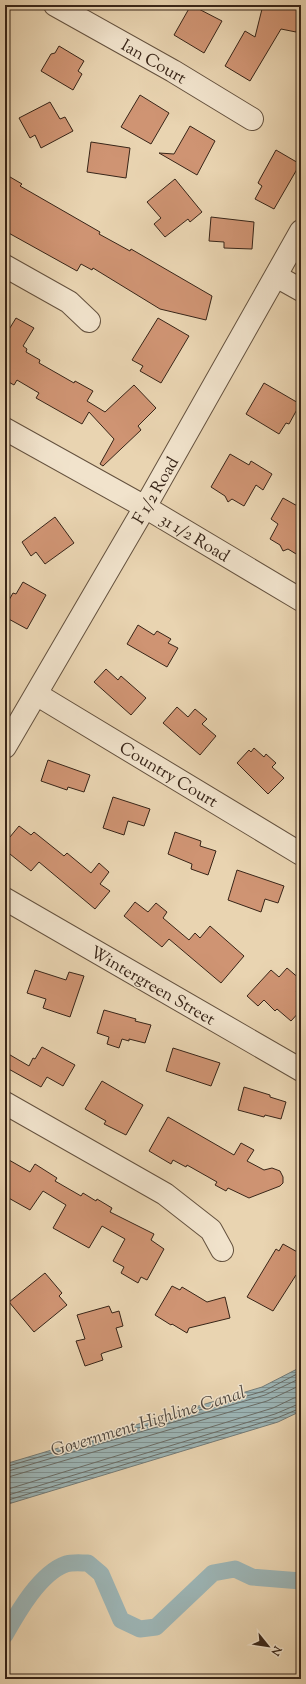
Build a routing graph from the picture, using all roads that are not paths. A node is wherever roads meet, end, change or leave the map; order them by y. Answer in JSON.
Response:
{"nodes":[{"id":1,"x":56,"y":5,"type":"edge"},
{"id":2,"x":252,"y":118,"type":"dead end"},
{"id":3,"x":301,"y":231,"type":"edge"},
{"id":4,"x":5,"y":266,"type":"edge"},
{"id":5,"x":276,"y":276,"type":"junction"},
{"id":6,"x":301,"y":290,"type":"edge"},
{"id":7,"x":89,"y":322,"type":"dead end"},
{"id":8,"x":5,"y":429,"type":"edge"},
{"id":9,"x":145,"y":507,"type":"junction"},
{"id":10,"x":301,"y":600,"type":"edge"},
{"id":11,"x":36,"y":694,"type":"junction"},
{"id":12,"x":5,"y":747,"type":"edge"},
{"id":13,"x":301,"y":854,"type":"edge"},
{"id":14,"x":5,"y":900,"type":"edge"},
{"id":15,"x":301,"y":1070,"type":"edge"},
{"id":16,"x":5,"y":1103,"type":"edge"},
{"id":17,"x":222,"y":1250,"type":"dead end"}],
"edges":[{"from":1,"to":2,"type":"street","name":"Ian Court"},
{"from":3,"to":5,"type":"street","name":"F 1/2 Road"},
{"from":4,"to":7,"type":"street"},
{"from":5,"to":6,"type":"street"},
{"from":5,"to":9,"type":"street","name":"F 1/2 Road"},
{"from":8,"to":9,"type":"street","name":"31 1/2 Road"},
{"from":9,"to":10,"type":"street","name":"31 1/2 Road"},
{"from":9,"to":11,"type":"street","name":"F 1/2 Road"},
{"from":11,"to":12,"type":"street","name":"F 1/2 Road"},
{"from":11,"to":13,"type":"street","name":"Country Court"},
{"from":14,"to":15,"type":"street","name":"Wintergreen Street"},
{"from":16,"to":17,"type":"street"}]}
